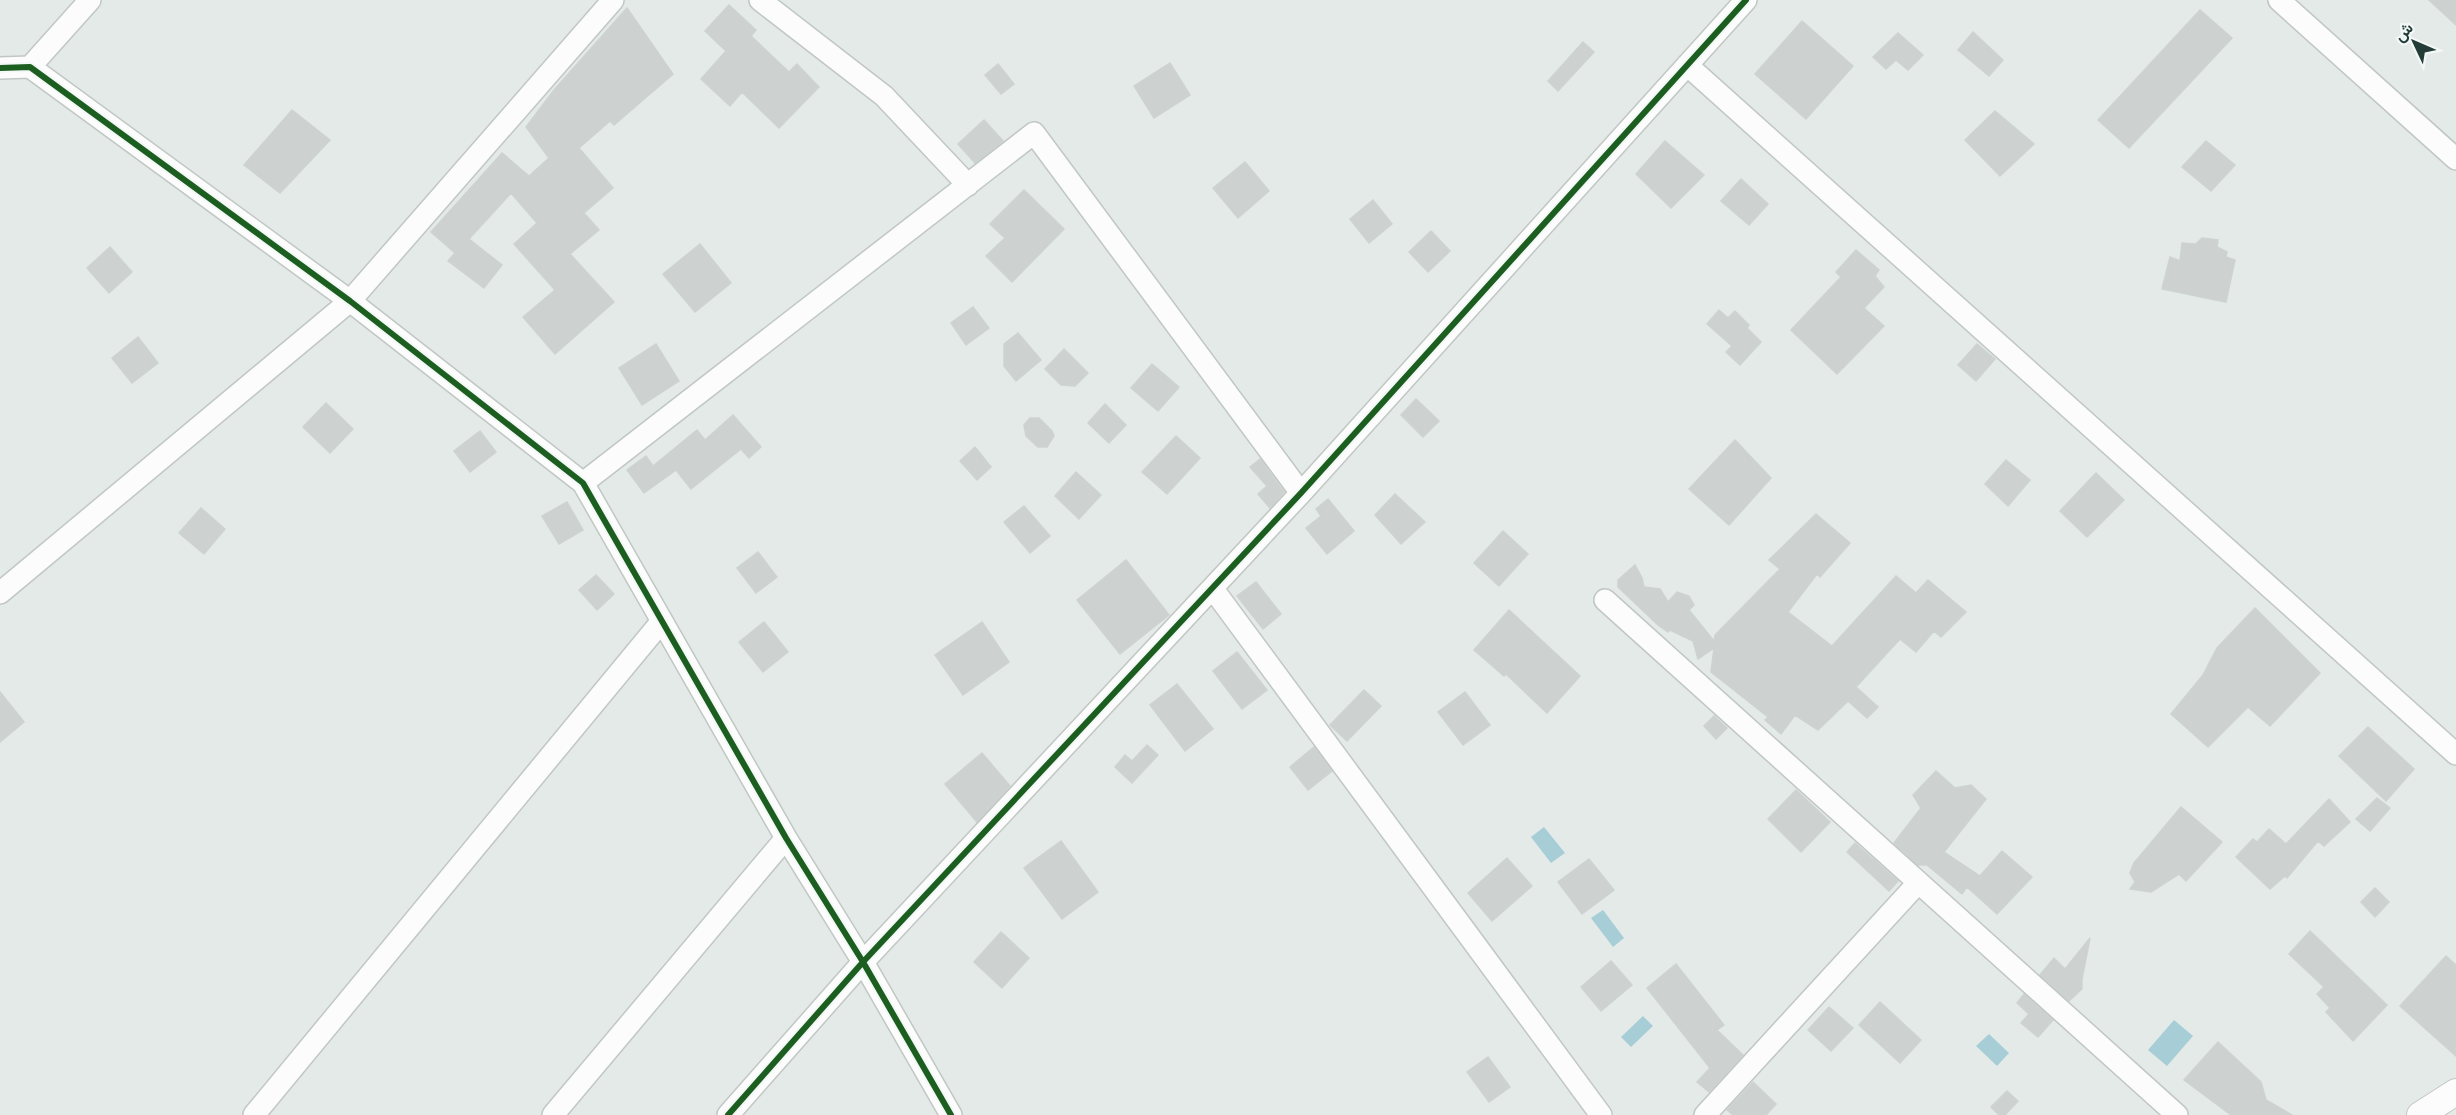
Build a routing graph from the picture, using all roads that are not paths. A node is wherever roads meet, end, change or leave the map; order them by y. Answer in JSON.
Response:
{"nodes":[{"id":1,"x":90,"y":0,"type":"edge"},
{"id":2,"x":613,"y":0,"type":"edge"},
{"id":3,"x":760,"y":0,"type":"edge"},
{"id":4,"x":1746,"y":0,"type":"edge"},
{"id":5,"x":2279,"y":0,"type":"edge"},
{"id":6,"x":1687,"y":64,"type":"junction"},
{"id":7,"x":30,"y":67,"type":"junction"},
{"id":8,"x":0,"y":68,"type":"edge"},
{"id":9,"x":2456,"y":159,"type":"edge"},
{"id":10,"x":968,"y":186,"type":"junction"},
{"id":11,"x":350,"y":301,"type":"junction"},
{"id":12,"x":583,"y":483,"type":"junction"},
{"id":13,"x":1301,"y":493,"type":"junction"},
{"id":14,"x":1213,"y":589,"type":"junction"},
{"id":15,"x":0,"y":593,"type":"edge"},
{"id":16,"x":1605,"y":600,"type":"dead end"},
{"id":17,"x":662,"y":621,"type":"junction"},
{"id":18,"x":2456,"y":754,"type":"edge"},
{"id":19,"x":786,"y":838,"type":"junction"},
{"id":20,"x":1918,"y":884,"type":"junction"},
{"id":21,"x":863,"y":962,"type":"junction"},
{"id":22,"x":2456,"y":1092,"type":"edge"},
{"id":23,"x":945,"y":1113,"type":"edge"},
{"id":24,"x":254,"y":1115,"type":"edge"},
{"id":25,"x":553,"y":1115,"type":"edge"},
{"id":26,"x":728,"y":1115,"type":"edge"},
{"id":27,"x":1601,"y":1115,"type":"edge"},
{"id":28,"x":1705,"y":1115,"type":"edge"},
{"id":29,"x":2177,"y":1115,"type":"edge"},
{"id":30,"x":2420,"y":1115,"type":"edge"}],
"edges":[{"from":1,"to":7,"type":"street"},
{"from":2,"to":11,"type":"street"},
{"from":3,"to":10,"type":"street"},
{"from":4,"to":6,"type":"street"},
{"from":5,"to":9,"type":"street"},
{"from":6,"to":13,"type":"street"},
{"from":6,"to":18,"type":"street"},
{"from":7,"to":8,"type":"street"},
{"from":7,"to":11,"type":"street"},
{"from":10,"to":12,"type":"street"},
{"from":10,"to":13,"type":"street"},
{"from":11,"to":12,"type":"street"},
{"from":11,"to":15,"type":"street"},
{"from":12,"to":17,"type":"street"},
{"from":13,"to":14,"type":"street"},
{"from":14,"to":21,"type":"street"},
{"from":14,"to":27,"type":"street"},
{"from":16,"to":20,"type":"street"},
{"from":17,"to":19,"type":"street"},
{"from":17,"to":24,"type":"street"},
{"from":19,"to":21,"type":"street"},
{"from":19,"to":25,"type":"street"},
{"from":20,"to":28,"type":"street"},
{"from":20,"to":29,"type":"street"},
{"from":21,"to":23,"type":"street"},
{"from":21,"to":26,"type":"street"},
{"from":22,"to":30,"type":"street"}]}
